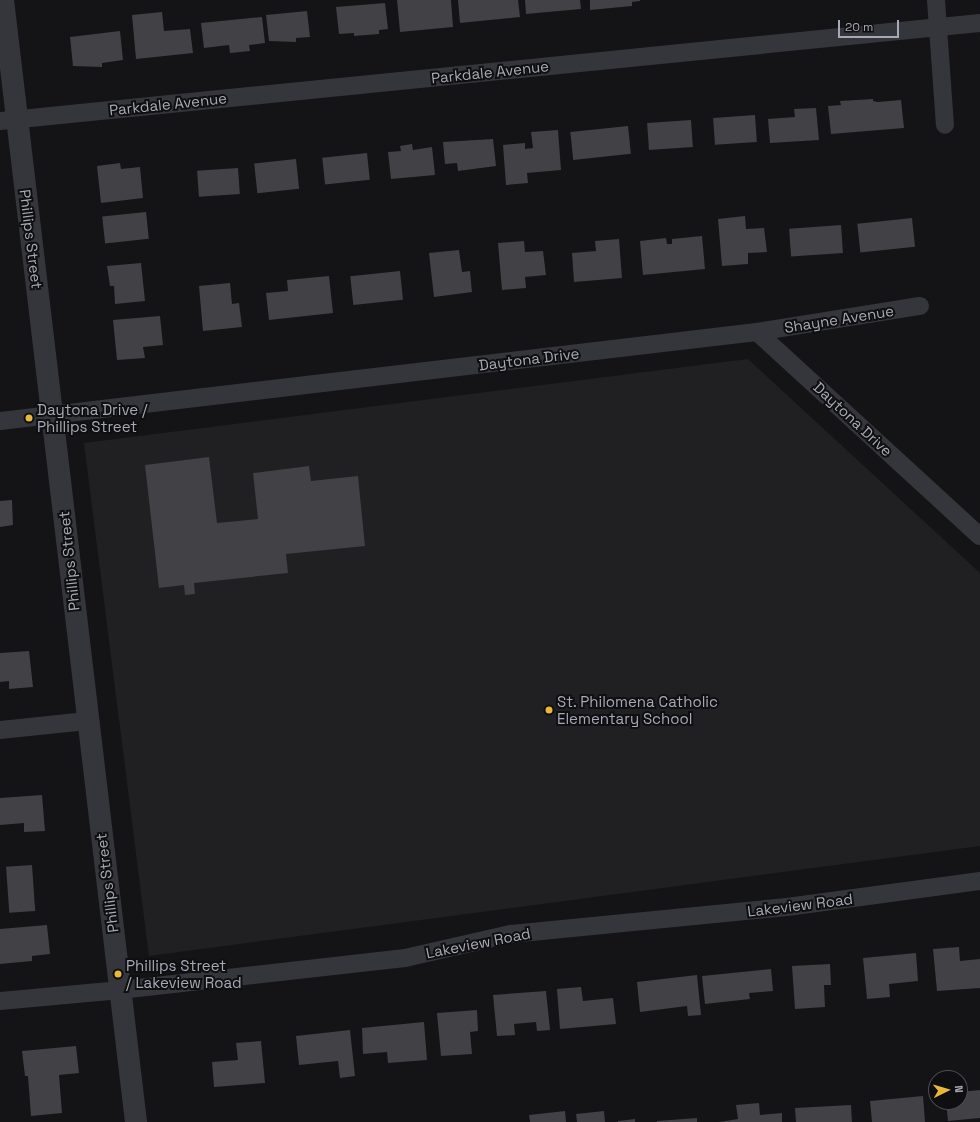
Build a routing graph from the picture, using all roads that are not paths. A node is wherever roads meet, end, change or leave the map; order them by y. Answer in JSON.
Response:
{"nodes":[{"id":1,"x":3,"y":0,"type":"edge"},
{"id":2,"x":936,"y":0,"type":"edge"},
{"id":3,"x":980,"y":23,"type":"edge"},
{"id":4,"x":939,"y":28,"type":"junction"},
{"id":5,"x":8,"y":120,"type":"edge"},
{"id":6,"x":945,"y":125,"type":"dead end"},
{"id":7,"x":920,"y":306,"type":"dead end"},
{"id":8,"x":757,"y":332,"type":"junction"},
{"id":9,"x":53,"y":416,"type":"junction"},
{"id":10,"x":0,"y":421,"type":"edge"},
{"id":11,"x":980,"y":536,"type":"edge"},
{"id":12,"x":87,"y":721,"type":"junction"},
{"id":13,"x":0,"y":730,"type":"edge"},
{"id":14,"x":980,"y":881,"type":"edge"},
{"id":15,"x":120,"y":990,"type":"junction"},
{"id":16,"x":0,"y":1000,"type":"edge"},
{"id":17,"x":136,"y":1122,"type":"edge"}],
"edges":[{"from":1,"to":5,"type":"street","name":"Phillips Street"},
{"from":2,"to":4,"type":"street"},
{"from":3,"to":4,"type":"street","name":"Parkdale Avenue"},
{"from":4,"to":5,"type":"street","name":"Parkdale Avenue"},
{"from":4,"to":6,"type":"street"},
{"from":5,"to":9,"type":"street","name":"Phillips Street"},
{"from":7,"to":8,"type":"street","name":"Shayne Avenue"},
{"from":8,"to":9,"type":"street","name":"Daytona Drive"},
{"from":8,"to":11,"type":"street","name":"Daytona Drive"},
{"from":9,"to":10,"type":"street","name":"Daytona Drive"},
{"from":9,"to":12,"type":"street","name":"Phillips Street"},
{"from":12,"to":13,"type":"street"},
{"from":12,"to":15,"type":"street","name":"Phillips Street"},
{"from":14,"to":15,"type":"street","name":"Lakeview Road"},
{"from":15,"to":16,"type":"street","name":"Lakeview Road"},
{"from":15,"to":17,"type":"street","name":"Phillips Street"}]}
